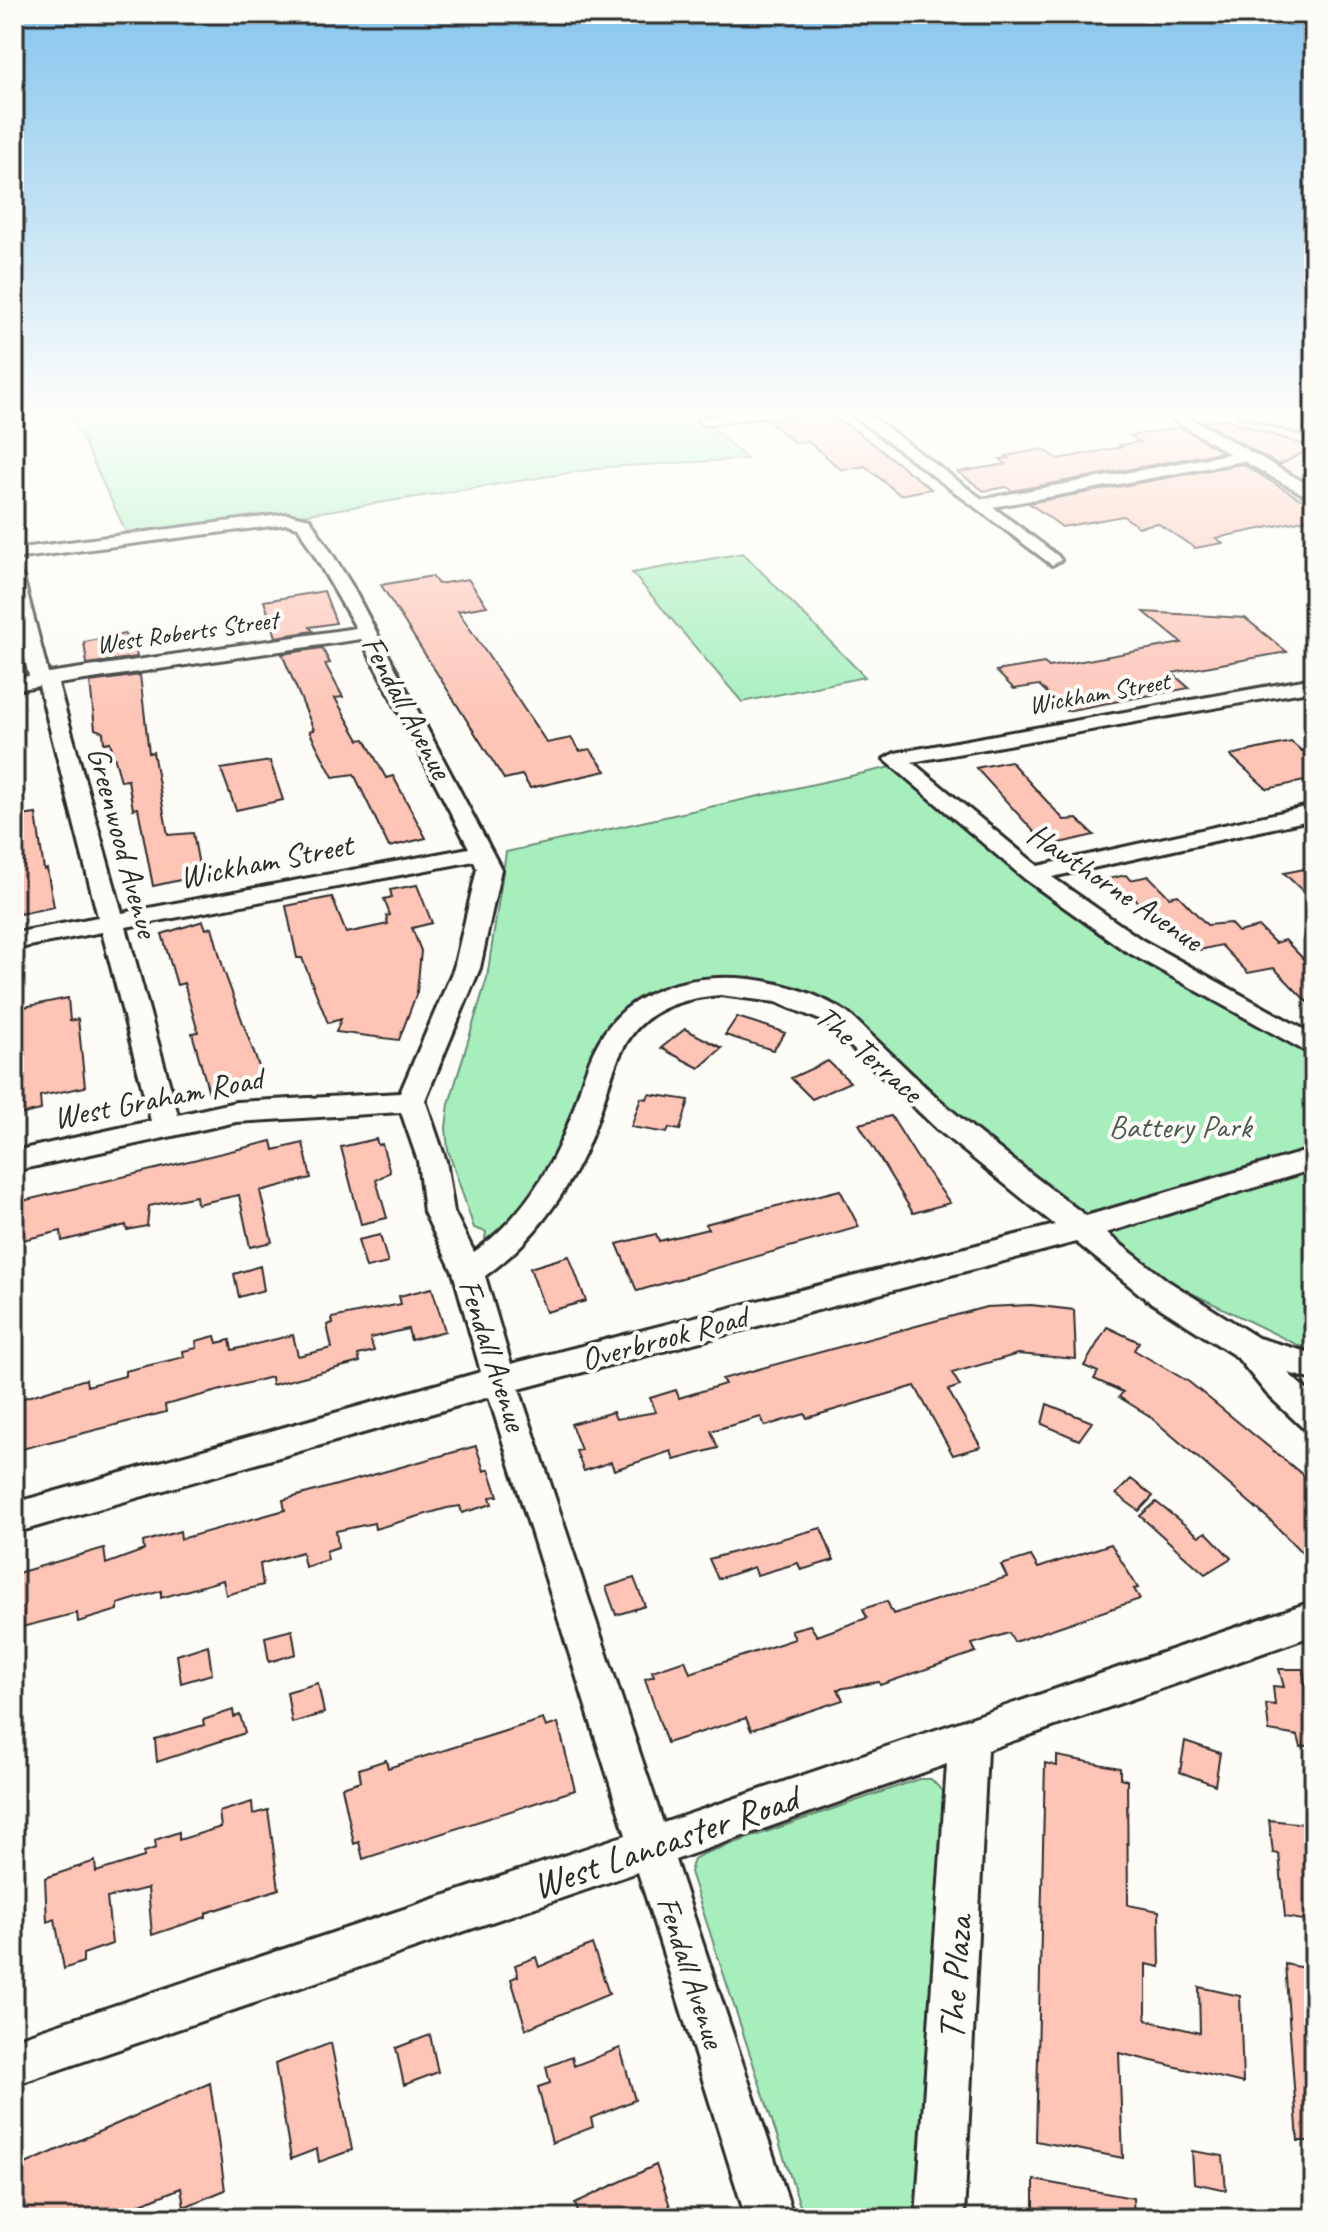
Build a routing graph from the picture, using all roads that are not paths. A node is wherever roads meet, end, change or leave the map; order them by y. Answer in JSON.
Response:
{"nodes":[{"id":1,"x":992,"y":515,"type":"edge"},
{"id":2,"x":14,"y":554,"type":"edge"},
{"id":3,"x":1052,"y":560,"type":"dead end"},
{"id":4,"x":14,"y":577,"type":"edge"},
{"id":5,"x":367,"y":632,"type":"junction"},
{"id":6,"x":44,"y":679,"type":"junction"},
{"id":7,"x":14,"y":684,"type":"edge"},
{"id":8,"x":1314,"y":684,"type":"edge"},
{"id":9,"x":895,"y":759,"type":"joint"},
{"id":10,"x":1314,"y":812,"type":"edge"},
{"id":11,"x":483,"y":852,"type":"junction"},
{"id":12,"x":1033,"y":874,"type":"junction"},
{"id":13,"x":112,"y":923,"type":"junction"},
{"id":14,"x":14,"y":941,"type":"edge"},
{"id":15,"x":1314,"y":1047,"type":"edge"},
{"id":16,"x":411,"y":1100,"type":"junction"},
{"id":17,"x":167,"y":1128,"type":"junction"},
{"id":18,"x":1314,"y":1159,"type":"edge"},
{"id":19,"x":14,"y":1161,"type":"edge"},
{"id":20,"x":1081,"y":1229,"type":"junction"},
{"id":21,"x":468,"y":1272,"type":"junction"},
{"id":22,"x":1248,"y":1348,"type":"junction"},
{"id":23,"x":1314,"y":1367,"type":"edge"},
{"id":24,"x":501,"y":1381,"type":"junction"},
{"id":25,"x":1314,"y":1417,"type":"edge"},
{"id":26,"x":14,"y":1518,"type":"edge"},
{"id":27,"x":1314,"y":1618,"type":"edge"},
{"id":28,"x":968,"y":1739,"type":"junction"},
{"id":29,"x":651,"y":1847,"type":"junction"},
{"id":30,"x":14,"y":2062,"type":"edge"},
{"id":31,"x":770,"y":2218,"type":"edge"},
{"id":32,"x":940,"y":2218,"type":"edge"}],
"edges":[{"from":1,"to":3,"type":"street"},
{"from":2,"to":5,"type":"street","name":"Fendall Avenue"},
{"from":4,"to":6,"type":"street","name":"Greenwood Avenue"},
{"from":5,"to":6,"type":"street","name":"West Roberts Street"},
{"from":5,"to":11,"type":"street","name":"Fendall Avenue"},
{"from":6,"to":7,"type":"street","name":"West Roberts Street"},
{"from":6,"to":13,"type":"street","name":"Greenwood Avenue"},
{"from":8,"to":9,"type":"street","name":"Wickham Street"},
{"from":9,"to":12,"type":"street","name":"Hawthorne Avenue"},
{"from":10,"to":12,"type":"street"},
{"from":11,"to":13,"type":"street","name":"Wickham Street"},
{"from":11,"to":16,"type":"street","name":"Fendall Avenue"},
{"from":12,"to":15,"type":"street","name":"Hawthorne Avenue"},
{"from":13,"to":14,"type":"street","name":"Wickham Street"},
{"from":13,"to":17,"type":"street","name":"Greenwood Avenue"},
{"from":16,"to":17,"type":"street","name":"West Graham Road"},
{"from":16,"to":21,"type":"street","name":"Fendall Avenue"},
{"from":17,"to":19,"type":"street","name":"West Graham Road"},
{"from":18,"to":20,"type":"street","name":"Overbrook Road"},
{"from":20,"to":21,"type":"street","name":"The Terrace"},
{"from":20,"to":22,"type":"street","name":"The Terrace"},
{"from":20,"to":24,"type":"street","name":"Overbrook Road"},
{"from":21,"to":24,"type":"street","name":"Fendall Avenue"},
{"from":22,"to":23,"type":"street"},
{"from":22,"to":25,"type":"street","name":"The Terrace"},
{"from":24,"to":26,"type":"street","name":"Overbrook Road"},
{"from":24,"to":29,"type":"street","name":"Fendall Avenue"},
{"from":27,"to":28,"type":"street","name":"West Lancaster Road"},
{"from":28,"to":29,"type":"street","name":"West Lancaster Road"},
{"from":28,"to":32,"type":"street","name":"The Plaza"},
{"from":29,"to":30,"type":"street","name":"West Lancaster Road"},
{"from":29,"to":31,"type":"street","name":"Fendall Avenue"}]}
